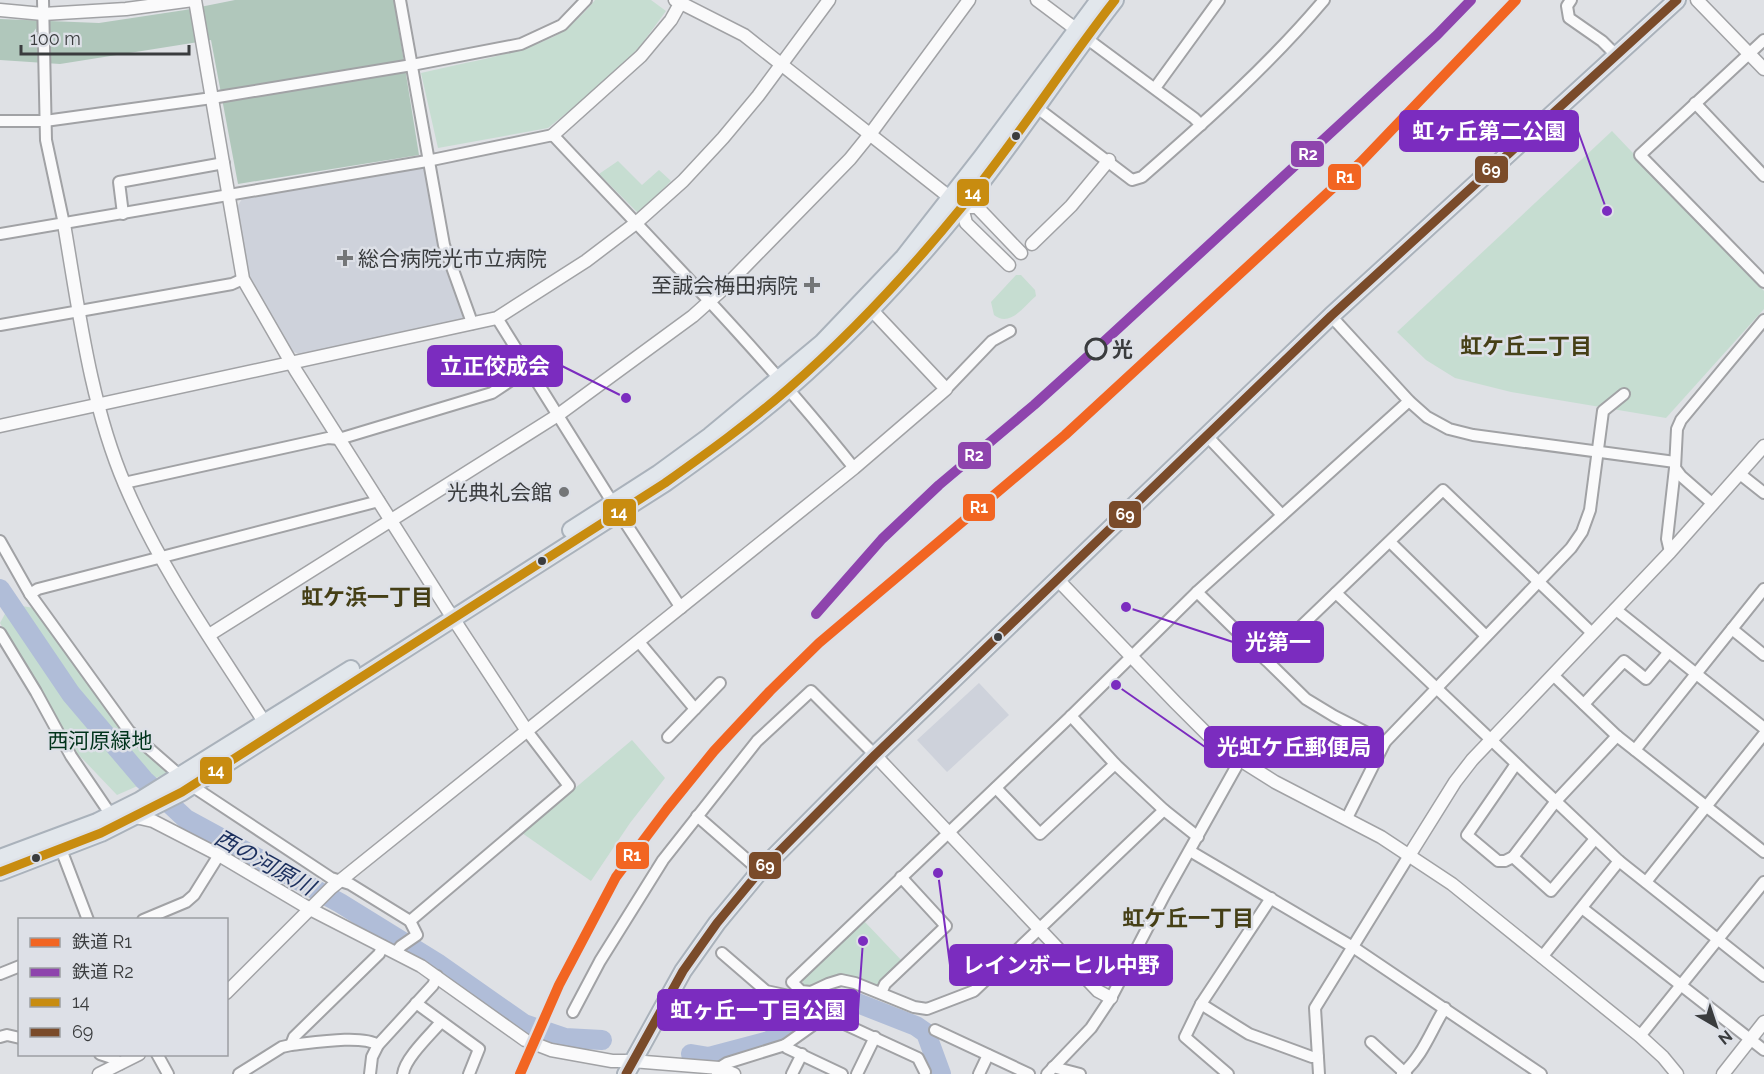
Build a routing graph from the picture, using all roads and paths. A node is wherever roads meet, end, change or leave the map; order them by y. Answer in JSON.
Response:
{"nodes":[{"id":1,"x":43,"y":0,"type":"edge"},
{"id":2,"x":194,"y":0,"type":"edge"},
{"id":3,"x":399,"y":0,"type":"edge"},
{"id":4,"x":586,"y":0,"type":"edge"},
{"id":5,"x":829,"y":0,"type":"edge"},
{"id":6,"x":969,"y":0,"type":"edge"},
{"id":7,"x":1037,"y":0,"type":"edge"},
{"id":8,"x":1099,"y":0,"type":"edge"},
{"id":9,"x":1115,"y":0,"type":"edge"},
{"id":10,"x":1219,"y":0,"type":"edge"},
{"id":11,"x":1324,"y":0,"type":"edge"},
{"id":12,"x":1571,"y":0,"type":"edge"},
{"id":13,"x":1677,"y":0,"type":"edge"},
{"id":14,"x":1697,"y":0,"type":"edge"},
{"id":15,"x":679,"y":1,"type":"edge"},
{"id":16,"x":0,"y":10,"type":"edge"},
{"id":17,"x":43,"y":14,"type":"junction"},
{"id":18,"x":1081,"y":34,"type":"junction"},
{"id":19,"x":1764,"y":40,"type":"edge"},
{"id":20,"x":1749,"y":53,"type":"junction"},
{"id":21,"x":1616,"y":55,"type":"junction"},
{"id":22,"x":412,"y":65,"type":"junction"},
{"id":23,"x":782,"y":65,"type":"junction"},
{"id":24,"x":1764,"y":69,"type":"edge"},
{"id":25,"x":1155,"y":88,"type":"junction"},
{"id":26,"x":212,"y":98,"type":"junction"},
{"id":27,"x":1030,"y":103,"type":"junction"},
{"id":28,"x":1695,"y":103,"type":"junction"},
{"id":29,"x":45,"y":121,"type":"junction"},
{"id":30,"x":0,"y":122,"type":"edge"},
{"id":31,"x":1201,"y":125,"type":"junction"},
{"id":32,"x":871,"y":134,"type":"junction"},
{"id":33,"x":553,"y":135,"type":"junction"},
{"id":34,"x":1109,"y":160,"type":"junction"},
{"id":35,"x":427,"y":161,"type":"junction"},
{"id":36,"x":224,"y":163,"type":"junction"},
{"id":37,"x":1764,"y":176,"type":"edge"},
{"id":38,"x":230,"y":195,"type":"junction"},
{"id":39,"x":957,"y":202,"type":"junction"},
{"id":40,"x":123,"y":214,"type":"junction"},
{"id":41,"x":636,"y":223,"type":"junction"},
{"id":42,"x":64,"y":224,"type":"junction"},
{"id":43,"x":0,"y":234,"type":"edge"},
{"id":44,"x":1032,"y":244,"type":"dead end"},
{"id":45,"x":1021,"y":253,"type":"dead end"},
{"id":46,"x":1009,"y":265,"type":"dead end"},
{"id":47,"x":243,"y":279,"type":"junction"},
{"id":48,"x":1764,"y":282,"type":"edge"},
{"id":49,"x":709,"y":302,"type":"junction"},
{"id":50,"x":866,"y":305,"type":"junction"},
{"id":51,"x":79,"y":311,"type":"junction"},
{"id":52,"x":1330,"y":316,"type":"junction"},
{"id":53,"x":497,"y":318,"type":"junction"},
{"id":54,"x":1764,"y":321,"type":"edge"},
{"id":55,"x":471,"y":324,"type":"junction"},
{"id":56,"x":0,"y":325,"type":"edge"},
{"id":57,"x":1010,"y":331,"type":"dead end"},
{"id":58,"x":292,"y":363,"type":"junction"},
{"id":59,"x":528,"y":369,"type":"junction"},
{"id":60,"x":783,"y":385,"type":"junction"},
{"id":61,"x":946,"y":389,"type":"junction"},
{"id":62,"x":1624,"y":394,"type":"dead end"},
{"id":63,"x":1409,"y":401,"type":"junction"},
{"id":64,"x":98,"y":405,"type":"junction"},
{"id":65,"x":558,"y":415,"type":"junction"},
{"id":66,"x":0,"y":426,"type":"edge"},
{"id":67,"x":1207,"y":436,"type":"junction"},
{"id":68,"x":339,"y":439,"type":"junction"},
{"id":69,"x":1764,"y":446,"type":"edge"},
{"id":70,"x":1597,"y":452,"type":"junction"},
{"id":71,"x":1675,"y":465,"type":"junction"},
{"id":72,"x":854,"y":468,"type":"junction"},
{"id":73,"x":1740,"y":474,"type":"junction"},
{"id":74,"x":124,"y":483,"type":"junction"},
{"id":75,"x":1764,"y":493,"type":"edge"},
{"id":76,"x":379,"y":501,"type":"junction"},
{"id":77,"x":1713,"y":504,"type":"junction"},
{"id":78,"x":616,"y":508,"type":"junction"},
{"id":79,"x":1282,"y":515,"type":"junction"},
{"id":80,"x":391,"y":521,"type":"junction"},
{"id":81,"x":0,"y":541,"type":"edge"},
{"id":82,"x":1390,"y":542,"type":"junction"},
{"id":83,"x":1670,"y":552,"type":"junction"},
{"id":84,"x":160,"y":558,"type":"junction"},
{"id":85,"x":1059,"y":580,"type":"junction"},
{"id":86,"x":1539,"y":581,"type":"junction"},
{"id":87,"x":1764,"y":589,"type":"edge"},
{"id":88,"x":1197,"y":592,"type":"junction"},
{"id":89,"x":1336,"y":593,"type":"junction"},
{"id":90,"x":30,"y":594,"type":"junction"},
{"id":91,"x":681,"y":608,"type":"junction"},
{"id":92,"x":1615,"y":609,"type":"junction"},
{"id":93,"x":450,"y":614,"type":"junction"},
{"id":94,"x":1732,"y":629,"type":"junction"},
{"id":95,"x":0,"y":633,"type":"edge"},
{"id":96,"x":1592,"y":633,"type":"junction"},
{"id":97,"x":209,"y":635,"type":"junction"},
{"id":98,"x":1486,"y":636,"type":"junction"},
{"id":99,"x":639,"y":642,"type":"junction"},
{"id":100,"x":1762,"y":648,"type":"edge"},
{"id":101,"x":1668,"y":653,"type":"junction"},
{"id":102,"x":1131,"y":655,"type":"junction"},
{"id":103,"x":1266,"y":660,"type":"junction"},
{"id":104,"x":1695,"y":674,"type":"junction"},
{"id":105,"x":1553,"y":675,"type":"junction"},
{"id":106,"x":720,"y":683,"type":"dead end"},
{"id":107,"x":1436,"y":688,"type":"junction"},
{"id":108,"x":1584,"y":704,"type":"junction"},
{"id":109,"x":695,"y":709,"type":"junction"},
{"id":110,"x":1071,"y":716,"type":"junction"},
{"id":111,"x":1764,"y":728,"type":"edge"},
{"id":112,"x":269,"y":729,"type":"junction"},
{"id":113,"x":527,"y":731,"type":"junction"},
{"id":114,"x":1764,"y":734,"type":"edge"},
{"id":115,"x":1617,"y":735,"type":"junction"},
{"id":116,"x":668,"y":737,"type":"dead end"},
{"id":117,"x":1491,"y":741,"type":"junction"},
{"id":118,"x":1384,"y":742,"type":"junction"},
{"id":119,"x":1635,"y":750,"type":"junction"},
{"id":120,"x":875,"y":756,"type":"junction"},
{"id":121,"x":1240,"y":760,"type":"junction"},
{"id":122,"x":1115,"y":764,"type":"junction"},
{"id":123,"x":1516,"y":765,"type":"junction"},
{"id":124,"x":181,"y":784,"type":"junction"},
{"id":125,"x":996,"y":788,"type":"junction"},
{"id":126,"x":1556,"y":801,"type":"junction"},
{"id":127,"x":1706,"y":806,"type":"junction"},
{"id":128,"x":142,"y":808,"type":"junction"},
{"id":129,"x":1164,"y":810,"type":"junction"},
{"id":130,"x":111,"y":815,"type":"junction"},
{"id":131,"x":697,"y":816,"type":"junction"},
{"id":132,"x":1347,"y":818,"type":"junction"},
{"id":133,"x":949,"y":832,"type":"junction"},
{"id":134,"x":1198,"y":837,"type":"junction"},
{"id":135,"x":1595,"y":839,"type":"junction"},
{"id":136,"x":58,"y":843,"type":"junction"},
{"id":137,"x":1190,"y":851,"type":"junction"},
{"id":138,"x":1764,"y":852,"type":"edge"},
{"id":139,"x":219,"y":855,"type":"junction"},
{"id":140,"x":1410,"y":855,"type":"junction"},
{"id":141,"x":1513,"y":857,"type":"junction"},
{"id":142,"x":0,"y":858,"type":"edge"},
{"id":143,"x":1619,"y":861,"type":"junction"},
{"id":144,"x":0,"y":872,"type":"edge"},
{"id":145,"x":759,"y":872,"type":"junction"},
{"id":146,"x":902,"y":877,"type":"junction"},
{"id":147,"x":1646,"y":882,"type":"junction"},
{"id":148,"x":1764,"y":882,"type":"edge"},
{"id":149,"x":336,"y":884,"type":"junction"},
{"id":150,"x":1271,"y":898,"type":"junction"},
{"id":151,"x":1582,"y":908,"type":"junction"},
{"id":152,"x":310,"y":909,"type":"junction"},
{"id":153,"x":87,"y":918,"type":"edge"},
{"id":154,"x":147,"y":918,"type":"edge"},
{"id":155,"x":410,"y":921,"type":"junction"},
{"id":156,"x":1040,"y":929,"type":"junction"},
{"id":157,"x":1717,"y":940,"type":"junction"},
{"id":158,"x":383,"y":946,"type":"junction"},
{"id":159,"x":1353,"y":947,"type":"junction"},
{"id":160,"x":396,"y":952,"type":"junction"},
{"id":161,"x":722,"y":953,"type":"dead end"},
{"id":162,"x":1542,"y":957,"type":"junction"},
{"id":163,"x":18,"y":967,"type":"edge"},
{"id":164,"x":0,"y":974,"type":"edge"},
{"id":165,"x":437,"y":976,"type":"junction"},
{"id":166,"x":1764,"y":976,"type":"edge"},
{"id":167,"x":1680,"y":986,"type":"junction"},
{"id":168,"x":228,"y":991,"type":"edge"},
{"id":169,"x":881,"y":993,"type":"junction"},
{"id":170,"x":789,"y":996,"type":"dead end"},
{"id":171,"x":1111,"y":998,"type":"junction"},
{"id":172,"x":416,"y":1003,"type":"junction"},
{"id":173,"x":1201,"y":1004,"type":"junction"},
{"id":174,"x":1445,"y":1008,"type":"junction"},
{"id":175,"x":573,"y":1012,"type":"dead end"},
{"id":176,"x":441,"y":1022,"type":"junction"},
{"id":177,"x":1764,"y":1022,"type":"edge"},
{"id":178,"x":934,"y":1030,"type":"dead end"},
{"id":179,"x":1640,"y":1036,"type":"junction"},
{"id":180,"x":0,"y":1037,"type":"edge"},
{"id":181,"x":875,"y":1037,"type":"junction"},
{"id":182,"x":18,"y":1038,"type":"edge"},
{"id":183,"x":1751,"y":1040,"type":"junction"},
{"id":184,"x":1371,"y":1042,"type":"dead end"},
{"id":185,"x":291,"y":1045,"type":"junction"},
{"id":186,"x":378,"y":1045,"type":"junction"},
{"id":187,"x":785,"y":1045,"type":"junction"},
{"id":188,"x":1764,"y":1050,"type":"edge"},
{"id":189,"x":801,"y":1054,"type":"junction"},
{"id":190,"x":988,"y":1055,"type":"junction"},
{"id":191,"x":106,"y":1056,"type":"edge"},
{"id":192,"x":135,"y":1056,"type":"edge"},
{"id":193,"x":158,"y":1056,"type":"edge"},
{"id":194,"x":1318,"y":1057,"type":"junction"},
{"id":195,"x":120,"y":1064,"type":"junction"},
{"id":196,"x":629,"y":1068,"type":"edge"},
{"id":197,"x":718,"y":1071,"type":"edge"},
{"id":198,"x":1050,"y":1071,"type":"edge"},
{"id":199,"x":925,"y":1073,"type":"edge"},
{"id":200,"x":1404,"y":1073,"type":"edge"},
{"id":201,"x":99,"y":1074,"type":"edge"},
{"id":202,"x":168,"y":1074,"type":"edge"},
{"id":203,"x":239,"y":1074,"type":"edge"},
{"id":204,"x":370,"y":1074,"type":"edge"},
{"id":205,"x":403,"y":1074,"type":"edge"},
{"id":206,"x":470,"y":1074,"type":"edge"},
{"id":207,"x":734,"y":1074,"type":"edge"},
{"id":208,"x":792,"y":1074,"type":"edge"},
{"id":209,"x":842,"y":1074,"type":"edge"},
{"id":210,"x":857,"y":1074,"type":"edge"},
{"id":211,"x":979,"y":1074,"type":"edge"},
{"id":212,"x":1029,"y":1074,"type":"edge"},
{"id":213,"x":1080,"y":1074,"type":"edge"},
{"id":214,"x":1228,"y":1074,"type":"edge"},
{"id":215,"x":1318,"y":1074,"type":"edge"},
{"id":216,"x":1541,"y":1074,"type":"edge"},
{"id":217,"x":1677,"y":1074,"type":"edge"},
{"id":218,"x":1723,"y":1074,"type":"edge"}],
"edges":[{"from":1,"to":17,"type":"street"},
{"from":2,"to":17,"type":"street"},
{"from":2,"to":26,"type":"street"},
{"from":3,"to":22,"type":"street"},
{"from":4,"to":22,"type":"street"},
{"from":5,"to":23,"type":"street"},
{"from":6,"to":32,"type":"street"},
{"from":7,"to":18,"type":"street"},
{"from":8,"to":18,"type":"highway"},
{"from":9,"to":18,"type":"highway"},
{"from":10,"to":25,"type":"street"},
{"from":11,"to":31,"type":"street"},
{"from":12,"to":21,"type":"street"},
{"from":13,"to":21,"type":"main road"},
{"from":14,"to":20,"type":"street"},
{"from":15,"to":23,"type":"street"},
{"from":15,"to":33,"type":"street"},
{"from":16,"to":17,"type":"street"},
{"from":17,"to":29,"type":"street"},
{"from":18,"to":25,"type":"street"},
{"from":18,"to":27,"type":"highway"},
{"from":19,"to":20,"type":"street"},
{"from":20,"to":24,"type":"street"},
{"from":20,"to":28,"type":"street"},
{"from":21,"to":52,"type":"main road"},
{"from":22,"to":26,"type":"street"},
{"from":22,"to":35,"type":"street"},
{"from":23,"to":32,"type":"street"},
{"from":23,"to":41,"type":"street"},
{"from":25,"to":31,"type":"street"},
{"from":26,"to":29,"type":"street"},
{"from":26,"to":36,"type":"street"},
{"from":27,"to":34,"type":"street"},
{"from":27,"to":39,"type":"highway"},
{"from":28,"to":37,"type":"street"},
{"from":28,"to":48,"type":"street"},
{"from":29,"to":30,"type":"street"},
{"from":29,"to":42,"type":"street"},
{"from":31,"to":34,"type":"street"},
{"from":32,"to":39,"type":"street"},
{"from":32,"to":49,"type":"street"},
{"from":33,"to":35,"type":"street"},
{"from":33,"to":41,"type":"street"},
{"from":34,"to":44,"type":"street"},
{"from":35,"to":38,"type":"street"},
{"from":35,"to":55,"type":"street"},
{"from":36,"to":38,"type":"street"},
{"from":36,"to":40,"type":"street"},
{"from":38,"to":40,"type":"street"},
{"from":38,"to":47,"type":"street"},
{"from":39,"to":45,"type":"street"},
{"from":39,"to":46,"type":"street"},
{"from":39,"to":50,"type":"highway"},
{"from":40,"to":42,"type":"street"},
{"from":41,"to":49,"type":"street"},
{"from":41,"to":53,"type":"street"},
{"from":42,"to":43,"type":"street"},
{"from":42,"to":51,"type":"street"},
{"from":47,"to":51,"type":"street"},
{"from":47,"to":58,"type":"street"},
{"from":49,"to":60,"type":"street"},
{"from":49,"to":65,"type":"street"},
{"from":50,"to":60,"type":"highway"},
{"from":50,"to":61,"type":"street"},
{"from":51,"to":56,"type":"street"},
{"from":51,"to":64,"type":"street"},
{"from":52,"to":63,"type":"street"},
{"from":52,"to":67,"type":"main road"},
{"from":53,"to":55,"type":"street"},
{"from":53,"to":59,"type":"street"},
{"from":54,"to":71,"type":"street"},
{"from":55,"to":58,"type":"street"},
{"from":57,"to":61,"type":"street"},
{"from":58,"to":64,"type":"street"},
{"from":58,"to":68,"type":"street"},
{"from":59,"to":65,"type":"street"},
{"from":59,"to":68,"type":"street"},
{"from":60,"to":72,"type":"street"},
{"from":60,"to":78,"type":"highway"},
{"from":61,"to":72,"type":"street"},
{"from":62,"to":70,"type":"street"},
{"from":63,"to":70,"type":"street"},
{"from":63,"to":79,"type":"street"},
{"from":64,"to":66,"type":"street"},
{"from":64,"to":74,"type":"street"},
{"from":65,"to":78,"type":"street"},
{"from":65,"to":80,"type":"street"},
{"from":67,"to":79,"type":"street"},
{"from":67,"to":85,"type":"main road"},
{"from":68,"to":74,"type":"street"},
{"from":68,"to":76,"type":"street"},
{"from":69,"to":73,"type":"street"},
{"from":70,"to":71,"type":"street"},
{"from":70,"to":86,"type":"street"},
{"from":71,"to":77,"type":"street"},
{"from":71,"to":83,"type":"street"},
{"from":72,"to":91,"type":"street"},
{"from":73,"to":75,"type":"street"},
{"from":73,"to":77,"type":"street"},
{"from":74,"to":84,"type":"street"},
{"from":76,"to":80,"type":"street"},
{"from":76,"to":84,"type":"street"},
{"from":77,"to":83,"type":"street"},
{"from":78,"to":91,"type":"street"},
{"from":78,"to":93,"type":"highway"},
{"from":79,"to":88,"type":"street"},
{"from":80,"to":93,"type":"street"},
{"from":80,"to":97,"type":"street"},
{"from":81,"to":90,"type":"street"},
{"from":82,"to":86,"type":"street"},
{"from":82,"to":89,"type":"street"},
{"from":82,"to":98,"type":"street"},
{"from":83,"to":92,"type":"street"},
{"from":84,"to":90,"type":"street"},
{"from":84,"to":97,"type":"street"},
{"from":85,"to":102,"type":"street"},
{"from":85,"to":120,"type":"main road"},
{"from":86,"to":96,"type":"street"},
{"from":86,"to":98,"type":"street"},
{"from":87,"to":94,"type":"street"},
{"from":88,"to":102,"type":"street"},
{"from":88,"to":103,"type":"street"},
{"from":89,"to":103,"type":"street"},
{"from":89,"to":107,"type":"street"},
{"from":90,"to":124,"type":"street"},
{"from":91,"to":99,"type":"street"},
{"from":92,"to":96,"type":"street"},
{"from":92,"to":101,"type":"street"},
{"from":93,"to":112,"type":"highway"},
{"from":93,"to":113,"type":"street"},
{"from":94,"to":100,"type":"street"},
{"from":94,"to":104,"type":"street"},
{"from":95,"to":130,"type":"street"},
{"from":96,"to":105,"type":"street"},
{"from":97,"to":112,"type":"street"},
{"from":98,"to":107,"type":"street"},
{"from":99,"to":109,"type":"street"},
{"from":99,"to":113,"type":"street"},
{"from":101,"to":104,"type":"street"},
{"from":101,"to":108,"type":"street"},
{"from":102,"to":110,"type":"street"},
{"from":102,"to":121,"type":"street"},
{"from":103,"to":118,"type":"street"},
{"from":104,"to":111,"type":"street"},
{"from":104,"to":119,"type":"street"},
{"from":105,"to":108,"type":"street"},
{"from":105,"to":117,"type":"street"},
{"from":106,"to":109,"type":"street"},
{"from":107,"to":117,"type":"street"},
{"from":107,"to":118,"type":"street"},
{"from":108,"to":115,"type":"street"},
{"from":109,"to":116,"type":"street"},
{"from":110,"to":122,"type":"street"},
{"from":110,"to":125,"type":"street"},
{"from":112,"to":124,"type":"highway"},
{"from":113,"to":149,"type":"street"},
{"from":113,"to":155,"type":"street"},
{"from":114,"to":127,"type":"street"},
{"from":115,"to":119,"type":"street"},
{"from":115,"to":126,"type":"street"},
{"from":117,"to":123,"type":"street"},
{"from":117,"to":140,"type":"street"},
{"from":118,"to":132,"type":"street"},
{"from":119,"to":127,"type":"street"},
{"from":120,"to":131,"type":"street"},
{"from":120,"to":133,"type":"street"},
{"from":120,"to":145,"type":"main road"},
{"from":121,"to":132,"type":"street"},
{"from":121,"to":134,"type":"street"},
{"from":122,"to":125,"type":"street"},
{"from":122,"to":129,"type":"street"},
{"from":123,"to":126,"type":"street"},
{"from":123,"to":141,"type":"street"},
{"from":124,"to":128,"type":"highway"},
{"from":124,"to":149,"type":"street"},
{"from":125,"to":133,"type":"street"},
{"from":126,"to":135,"type":"street"},
{"from":126,"to":141,"type":"street"},
{"from":127,"to":138,"type":"street"},
{"from":127,"to":147,"type":"street"},
{"from":128,"to":130,"type":"highway"},
{"from":128,"to":136,"type":"highway"},
{"from":128,"to":139,"type":"street"},
{"from":129,"to":134,"type":"street"},
{"from":129,"to":156,"type":"street"},
{"from":130,"to":136,"type":"highway"},
{"from":131,"to":145,"type":"street"},
{"from":131,"to":175,"type":"street"},
{"from":132,"to":140,"type":"street"},
{"from":133,"to":146,"type":"street"},
{"from":133,"to":156,"type":"street"},
{"from":134,"to":137,"type":"street"},
{"from":135,"to":141,"type":"street"},
{"from":135,"to":143,"type":"street"},
{"from":136,"to":142,"type":"highway"},
{"from":136,"to":144,"type":"highway"},
{"from":136,"to":153,"type":"street"},
{"from":137,"to":150,"type":"street"},
{"from":137,"to":171,"type":"street"},
{"from":139,"to":152,"type":"street"},
{"from":139,"to":154,"type":"street"},
{"from":140,"to":159,"type":"street"},
{"from":140,"to":162,"type":"street"},
{"from":143,"to":147,"type":"street"},
{"from":143,"to":151,"type":"street"},
{"from":145,"to":196,"type":"main road"},
{"from":146,"to":169,"type":"street"},
{"from":146,"to":169,"type":"street"},
{"from":147,"to":157,"type":"street"},
{"from":148,"to":157,"type":"street"},
{"from":149,"to":152,"type":"street"},
{"from":149,"to":155,"type":"street"},
{"from":150,"to":159,"type":"street"},
{"from":150,"to":173,"type":"street"},
{"from":151,"to":162,"type":"street"},
{"from":151,"to":167,"type":"street"},
{"from":152,"to":158,"type":"street"},
{"from":152,"to":168,"type":"street"},
{"from":155,"to":160,"type":"street"},
{"from":156,"to":169,"type":"street"},
{"from":156,"to":171,"type":"street"},
{"from":157,"to":166,"type":"street"},
{"from":157,"to":167,"type":"street"},
{"from":158,"to":160,"type":"street"},
{"from":158,"to":185,"type":"street"},
{"from":159,"to":174,"type":"street"},
{"from":159,"to":194,"type":"street"},
{"from":160,"to":165,"type":"street"},
{"from":161,"to":170,"type":"street"},
{"from":162,"to":179,"type":"street"},
{"from":163,"to":164,"type":"street"},
{"from":165,"to":172,"type":"street"},
{"from":165,"to":196,"type":"street"},
{"from":167,"to":179,"type":"street"},
{"from":167,"to":183,"type":"street"},
{"from":171,"to":198,"type":"street"},
{"from":172,"to":176,"type":"street"},
{"from":172,"to":186,"type":"street"},
{"from":173,"to":194,"type":"street"},
{"from":173,"to":214,"type":"street"},
{"from":174,"to":200,"type":"street"},
{"from":174,"to":216,"type":"street"},
{"from":176,"to":205,"type":"street"},
{"from":176,"to":206,"type":"street"},
{"from":177,"to":183,"type":"street"},
{"from":178,"to":190,"type":"street"},
{"from":179,"to":217,"type":"street"},
{"from":180,"to":182,"type":"street"},
{"from":181,"to":187,"type":"street"},
{"from":181,"to":199,"type":"street"},
{"from":181,"to":210,"type":"street"},
{"from":183,"to":188,"type":"street"},
{"from":183,"to":218,"type":"street"},
{"from":184,"to":200,"type":"street"},
{"from":185,"to":186,"type":"street"},
{"from":185,"to":203,"type":"street"},
{"from":186,"to":204,"type":"street"},
{"from":187,"to":189,"type":"street"},
{"from":187,"to":197,"type":"street"},
{"from":189,"to":208,"type":"street"},
{"from":189,"to":209,"type":"street"},
{"from":190,"to":211,"type":"street"},
{"from":190,"to":212,"type":"street"},
{"from":191,"to":195,"type":"street"},
{"from":192,"to":195,"type":"street"},
{"from":193,"to":202,"type":"street"},
{"from":194,"to":215,"type":"street"},
{"from":195,"to":201,"type":"street"},
{"from":196,"to":197,"type":"street"},
{"from":197,"to":207,"type":"street"},
{"from":198,"to":213,"type":"street"}]}
